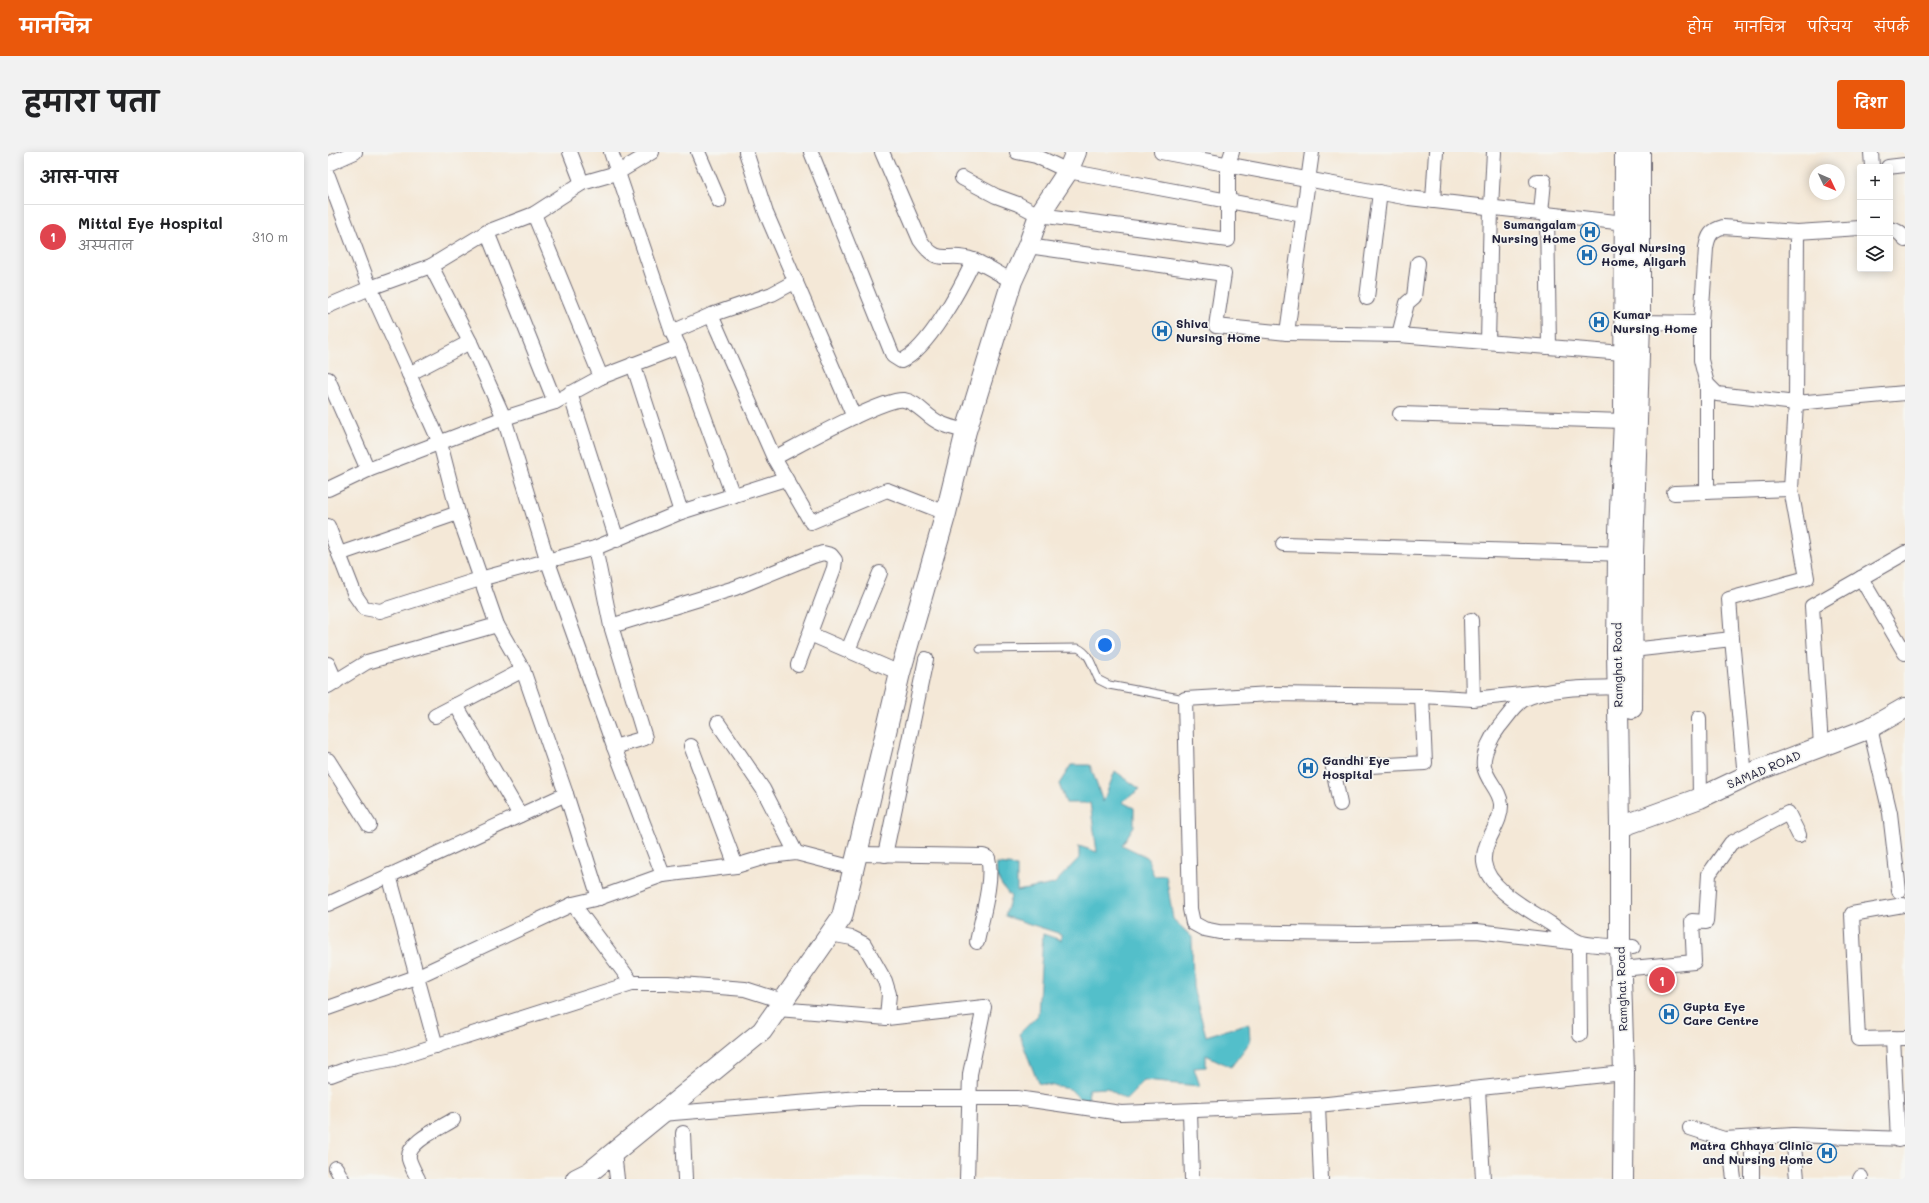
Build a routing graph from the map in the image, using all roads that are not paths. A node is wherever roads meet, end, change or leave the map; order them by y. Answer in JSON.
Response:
{"nodes":[{"id":1,"x":355,"y":152,"type":"edge"},
{"id":2,"x":570,"y":152,"type":"edge"},
{"id":3,"x":610,"y":152,"type":"edge"},
{"id":4,"x":652,"y":152,"type":"edge"},
{"id":5,"x":698,"y":152,"type":"edge"},
{"id":6,"x":746,"y":152,"type":"edge"},
{"id":7,"x":811,"y":152,"type":"edge"},
{"id":8,"x":882,"y":152,"type":"edge"},
{"id":9,"x":1017,"y":152,"type":"edge"},
{"id":10,"x":1076,"y":152,"type":"edge"},
{"id":11,"x":1161,"y":152,"type":"edge"},
{"id":12,"x":1312,"y":152,"type":"edge"},
{"id":13,"x":1436,"y":152,"type":"edge"},
{"id":14,"x":1494,"y":152,"type":"edge"},
{"id":15,"x":1625,"y":152,"type":"edge"},
{"id":16,"x":1640,"y":152,"type":"edge"},
{"id":17,"x":1871,"y":152,"type":"edge"},
{"id":18,"x":1230,"y":158,"type":"edge"},
{"id":19,"x":328,"y":164,"type":"edge"},
{"id":20,"x":1872,"y":164,"type":"edge"},
{"id":21,"x":1905,"y":166,"type":"edge"},
{"id":22,"x":1893,"y":167,"type":"edge"},
{"id":23,"x":1068,"y":171,"type":"junction"},
{"id":24,"x":617,"y":173,"type":"junction"},
{"id":25,"x":328,"y":176,"type":"edge"},
{"id":26,"x":962,"y":178,"type":"dead end"},
{"id":27,"x":1308,"y":179,"type":"junction"},
{"id":28,"x":1537,"y":180,"type":"dead end"},
{"id":29,"x":582,"y":184,"type":"junction"},
{"id":30,"x":1380,"y":192,"type":"junction"},
{"id":31,"x":719,"y":201,"type":"dead end"},
{"id":32,"x":1228,"y":201,"type":"junction"},
{"id":33,"x":1433,"y":201,"type":"junction"},
{"id":34,"x":1490,"y":207,"type":"junction"},
{"id":35,"x":1544,"y":213,"type":"junction"},
{"id":36,"x":534,"y":214,"type":"junction"},
{"id":37,"x":1039,"y":215,"type":"junction"},
{"id":38,"x":1303,"y":215,"type":"junction"},
{"id":39,"x":1633,"y":224,"type":"junction"},
{"id":40,"x":1857,"y":228,"type":"edge"},
{"id":41,"x":1893,"y":230,"type":"edge"},
{"id":42,"x":487,"y":232,"type":"junction"},
{"id":43,"x":1797,"y":232,"type":"junction"},
{"id":44,"x":1905,"y":240,"type":"edge"},
{"id":45,"x":1028,"y":246,"type":"junction"},
{"id":46,"x":974,"y":260,"type":"junction"},
{"id":47,"x":1418,"y":263,"type":"dead end"},
{"id":48,"x":431,"y":266,"type":"junction"},
{"id":49,"x":796,"y":281,"type":"junction"},
{"id":50,"x":1012,"y":281,"type":"junction"},
{"id":51,"x":370,"y":288,"type":"junction"},
{"id":52,"x":1367,"y":298,"type":"dead end"},
{"id":53,"x":328,"y":306,"type":"edge"},
{"id":54,"x":711,"y":314,"type":"junction"},
{"id":55,"x":1640,"y":322,"type":"junction"},
{"id":56,"x":1701,"y":323,"type":"junction"},
{"id":57,"x":672,"y":332,"type":"junction"},
{"id":58,"x":1286,"y":333,"type":"junction"},
{"id":59,"x":1399,"y":335,"type":"junction"},
{"id":60,"x":470,"y":342,"type":"junction"},
{"id":61,"x":1488,"y":342,"type":"junction"},
{"id":62,"x":679,"y":347,"type":"junction"},
{"id":63,"x":1549,"y":347,"type":"junction"},
{"id":64,"x":1623,"y":353,"type":"junction"},
{"id":65,"x":633,"y":364,"type":"junction"},
{"id":66,"x":409,"y":374,"type":"junction"},
{"id":67,"x":600,"y":377,"type":"junction"},
{"id":68,"x":328,"y":379,"type":"edge"},
{"id":69,"x":1707,"y":384,"type":"junction"},
{"id":70,"x":570,"y":393,"type":"junction"},
{"id":71,"x":1905,"y":393,"type":"edge"},
{"id":72,"x":555,"y":402,"type":"junction"},
{"id":73,"x":1796,"y":403,"type":"junction"},
{"id":74,"x":1400,"y":414,"type":"dead end"},
{"id":75,"x":854,"y":417,"type":"junction"},
{"id":76,"x":504,"y":418,"type":"junction"},
{"id":77,"x":1624,"y":421,"type":"junction"},
{"id":78,"x":966,"y":431,"type":"junction"},
{"id":79,"x":440,"y":443,"type":"junction"},
{"id":80,"x":774,"y":458,"type":"junction"},
{"id":81,"x":368,"y":470,"type":"junction"},
{"id":82,"x":785,"y":479,"type":"junction"},
{"id":83,"x":328,"y":489,"type":"edge"},
{"id":84,"x":1791,"y":489,"type":"junction"},
{"id":85,"x":1707,"y":492,"type":"junction"},
{"id":86,"x":1674,"y":493,"type":"dead end"},
{"id":87,"x":733,"y":496,"type":"junction"},
{"id":88,"x":681,"y":512,"type":"junction"},
{"id":89,"x":458,"y":513,"type":"junction"},
{"id":90,"x":946,"y":513,"type":"junction"},
{"id":91,"x":328,"y":526,"type":"edge"},
{"id":92,"x":617,"y":540,"type":"junction"},
{"id":93,"x":1283,"y":544,"type":"dead end"},
{"id":94,"x":595,"y":548,"type":"junction"},
{"id":95,"x":339,"y":554,"type":"junction"},
{"id":96,"x":1626,"y":554,"type":"junction"},
{"id":97,"x":1905,"y":554,"type":"edge"},
{"id":98,"x":548,"y":562,"type":"junction"},
{"id":99,"x":880,"y":573,"type":"dead end"},
{"id":100,"x":1861,"y":578,"type":"junction"},
{"id":101,"x":480,"y":579,"type":"junction"},
{"id":102,"x":1471,"y":620,"type":"dead end"},
{"id":103,"x":497,"y":625,"type":"junction"},
{"id":104,"x":611,"y":626,"type":"junction"},
{"id":105,"x":810,"y":634,"type":"junction"},
{"id":106,"x":1732,"y":639,"type":"junction"},
{"id":107,"x":980,"y":649,"type":"dead end"},
{"id":108,"x":848,"y":650,"type":"junction"},
{"id":109,"x":1632,"y":650,"type":"junction"},
{"id":110,"x":1905,"y":653,"type":"edge"},
{"id":111,"x":926,"y":659,"type":"dead end"},
{"id":112,"x":328,"y":664,"type":"edge"},
{"id":113,"x":798,"y":665,"type":"dead end"},
{"id":114,"x":523,"y":670,"type":"junction"},
{"id":115,"x":900,"y":673,"type":"junction"},
{"id":116,"x":332,"y":684,"type":"edge"},
{"id":117,"x":1625,"y":687,"type":"junction"},
{"id":118,"x":1541,"y":692,"type":"junction"},
{"id":119,"x":1422,"y":696,"type":"junction"},
{"id":120,"x":1186,"y":699,"type":"junction"},
{"id":121,"x":1473,"y":699,"type":"junction"},
{"id":122,"x":456,"y":705,"type":"junction"},
{"id":123,"x":1905,"y":708,"type":"edge"},
{"id":124,"x":435,"y":716,"type":"dead end"},
{"id":125,"x":1699,"y":718,"type":"dead end"},
{"id":126,"x":718,"y":723,"type":"dead end"},
{"id":127,"x":1870,"y":728,"type":"junction"},
{"id":128,"x":691,"y":746,"type":"dead end"},
{"id":129,"x":1821,"y":746,"type":"junction"},
{"id":130,"x":614,"y":747,"type":"junction"},
{"id":131,"x":328,"y":760,"type":"edge"},
{"id":132,"x":1745,"y":777,"type":"junction"},
{"id":133,"x":566,"y":794,"type":"junction"},
{"id":134,"x":1700,"y":798,"type":"junction"},
{"id":135,"x":1340,"y":804,"type":"dead end"},
{"id":136,"x":520,"y":815,"type":"junction"},
{"id":137,"x":369,"y":825,"type":"dead end"},
{"id":138,"x":1626,"y":825,"type":"junction"},
{"id":139,"x":1799,"y":835,"type":"dead end"},
{"id":140,"x":796,"y":853,"type":"junction"},
{"id":141,"x":884,"y":854,"type":"junction"},
{"id":142,"x":1900,"y":854,"type":"edge"},
{"id":143,"x":856,"y":861,"type":"junction"},
{"id":144,"x":736,"y":866,"type":"junction"},
{"id":145,"x":663,"y":875,"type":"junction"},
{"id":146,"x":389,"y":876,"type":"junction"},
{"id":147,"x":1902,"y":891,"type":"edge"},
{"id":148,"x":599,"y":898,"type":"junction"},
{"id":149,"x":328,"y":904,"type":"edge"},
{"id":150,"x":573,"y":904,"type":"junction"},
{"id":151,"x":1904,"y":909,"type":"edge"},
{"id":152,"x":830,"y":934,"type":"junction"},
{"id":153,"x":977,"y":942,"type":"dead end"},
{"id":154,"x":1580,"y":943,"type":"junction"},
{"id":155,"x":1626,"y":947,"type":"junction"},
{"id":156,"x":1632,"y":968,"type":"junction"},
{"id":157,"x":416,"y":977,"type":"junction"},
{"id":158,"x":632,"y":983,"type":"junction"},
{"id":159,"x":780,"y":1005,"type":"junction"},
{"id":160,"x":328,"y":1008,"type":"edge"},
{"id":161,"x":887,"y":1018,"type":"junction"},
{"id":162,"x":1580,"y":1035,"type":"dead end"},
{"id":163,"x":1899,"y":1038,"type":"edge"},
{"id":164,"x":436,"y":1046,"type":"junction"},
{"id":165,"x":1624,"y":1073,"type":"junction"},
{"id":166,"x":330,"y":1075,"type":"dead end"},
{"id":167,"x":1478,"y":1089,"type":"junction"},
{"id":168,"x":970,"y":1098,"type":"junction"},
{"id":169,"x":1318,"y":1105,"type":"junction"},
{"id":170,"x":1190,"y":1111,"type":"junction"},
{"id":171,"x":661,"y":1114,"type":"junction"},
{"id":172,"x":453,"y":1120,"type":"dead end"},
{"id":173,"x":1690,"y":1128,"type":"dead end"},
{"id":174,"x":683,"y":1133,"type":"dead end"},
{"id":175,"x":1793,"y":1136,"type":"junction"},
{"id":176,"x":1752,"y":1138,"type":"junction"},
{"id":177,"x":1729,"y":1139,"type":"junction"},
{"id":178,"x":1901,"y":1139,"type":"edge"},
{"id":179,"x":1629,"y":1144,"type":"junction"},
{"id":180,"x":614,"y":1153,"type":"junction"},
{"id":181,"x":418,"y":1179,"type":"edge"},
{"id":182,"x":576,"y":1179,"type":"edge"},
{"id":183,"x":617,"y":1179,"type":"edge"},
{"id":184,"x":685,"y":1179,"type":"edge"},
{"id":185,"x":967,"y":1179,"type":"edge"},
{"id":186,"x":1192,"y":1179,"type":"edge"},
{"id":187,"x":1321,"y":1179,"type":"edge"},
{"id":188,"x":1483,"y":1179,"type":"edge"},
{"id":189,"x":1623,"y":1179,"type":"edge"},
{"id":190,"x":1634,"y":1179,"type":"edge"},
{"id":191,"x":1734,"y":1179,"type":"edge"},
{"id":192,"x":1752,"y":1179,"type":"edge"},
{"id":193,"x":1797,"y":1179,"type":"edge"}],
"edges":[{"from":1,"to":19,"type":"street"},
{"from":2,"to":29,"type":"street"},
{"from":3,"to":24,"type":"street"},
{"from":4,"to":24,"type":"street"},
{"from":5,"to":31,"type":"street"},
{"from":6,"to":49,"type":"street"},
{"from":7,"to":46,"type":"street"},
{"from":8,"to":46,"type":"street"},
{"from":9,"to":23,"type":"street"},
{"from":10,"to":23,"type":"main road"},
{"from":11,"to":18,"type":"street"},
{"from":12,"to":27,"type":"street"},
{"from":13,"to":33,"type":"street"},
{"from":14,"to":34,"type":"street"},
{"from":15,"to":39,"type":"main road","name":"Ramghat Road"},
{"from":16,"to":39,"type":"main road","name":"Ramghat Road"},
{"from":17,"to":20,"type":"street"},
{"from":18,"to":27,"type":"street"},
{"from":18,"to":32,"type":"street"},
{"from":21,"to":22,"type":"street"},
{"from":23,"to":32,"type":"street"},
{"from":23,"to":37,"type":"main road"},
{"from":24,"to":29,"type":"street"},
{"from":24,"to":57,"type":"street"},
{"from":25,"to":51,"type":"street"},
{"from":26,"to":37,"type":"street"},
{"from":27,"to":30,"type":"street"},
{"from":27,"to":38,"type":"street"},
{"from":28,"to":35,"type":"street"},
{"from":29,"to":36,"type":"street"},
{"from":30,"to":33,"type":"street"},
{"from":30,"to":52,"type":"street"},
{"from":32,"to":37,"type":"street"},
{"from":32,"to":38,"type":"street"},
{"from":33,"to":34,"type":"street"},
{"from":34,"to":35,"type":"street"},
{"from":34,"to":61,"type":"street"},
{"from":35,"to":39,"type":"street"},
{"from":35,"to":63,"type":"street"},
{"from":36,"to":42,"type":"street"},
{"from":36,"to":67,"type":"street"},
{"from":37,"to":45,"type":"main road"},
{"from":38,"to":58,"type":"street"},
{"from":39,"to":55,"type":"main road","name":"Ramghat Road"},
{"from":39,"to":64,"type":"main road","name":"Ramghat Road"},
{"from":40,"to":43,"type":"street"},
{"from":41,"to":44,"type":"street"},
{"from":42,"to":48,"type":"street"},
{"from":42,"to":72,"type":"street"},
{"from":43,"to":56,"type":"street"},
{"from":43,"to":73,"type":"street"},
{"from":45,"to":50,"type":"main road"},
{"from":45,"to":58,"type":"street"},
{"from":46,"to":50,"type":"street"},
{"from":47,"to":59,"type":"street"},
{"from":48,"to":51,"type":"street"},
{"from":48,"to":60,"type":"street"},
{"from":49,"to":54,"type":"street"},
{"from":49,"to":75,"type":"street"},
{"from":50,"to":78,"type":"main road"},
{"from":51,"to":53,"type":"street"},
{"from":51,"to":66,"type":"street"},
{"from":54,"to":57,"type":"street"},
{"from":54,"to":80,"type":"street"},
{"from":55,"to":56,"type":"street"},
{"from":55,"to":96,"type":"main road","name":"Ramghat Road"},
{"from":56,"to":69,"type":"street"},
{"from":57,"to":62,"type":"street"},
{"from":58,"to":59,"type":"street"},
{"from":59,"to":61,"type":"street"},
{"from":60,"to":66,"type":"street"},
{"from":60,"to":76,"type":"street"},
{"from":61,"to":63,"type":"street"},
{"from":62,"to":65,"type":"street"},
{"from":62,"to":87,"type":"street"},
{"from":63,"to":64,"type":"street"},
{"from":64,"to":77,"type":"main road","name":"Ramghat Road"},
{"from":65,"to":67,"type":"street"},
{"from":65,"to":88,"type":"street"},
{"from":66,"to":79,"type":"street"},
{"from":67,"to":70,"type":"street"},
{"from":68,"to":81,"type":"street"},
{"from":69,"to":73,"type":"street"},
{"from":69,"to":85,"type":"street"},
{"from":70,"to":72,"type":"street"},
{"from":70,"to":92,"type":"street"},
{"from":71,"to":73,"type":"street"},
{"from":72,"to":76,"type":"street"},
{"from":73,"to":84,"type":"street"},
{"from":74,"to":77,"type":"street"},
{"from":75,"to":78,"type":"street"},
{"from":75,"to":80,"type":"street"},
{"from":76,"to":79,"type":"street"},
{"from":76,"to":98,"type":"street"},
{"from":77,"to":96,"type":"main road","name":"Ramghat Road"},
{"from":78,"to":90,"type":"main road"},
{"from":79,"to":81,"type":"street"},
{"from":79,"to":89,"type":"street"},
{"from":80,"to":82,"type":"street"},
{"from":81,"to":83,"type":"street"},
{"from":82,"to":87,"type":"street"},
{"from":82,"to":90,"type":"street"},
{"from":84,"to":85,"type":"street"},
{"from":84,"to":106,"type":"street"},
{"from":85,"to":86,"type":"street"},
{"from":87,"to":88,"type":"street"},
{"from":88,"to":92,"type":"street"},
{"from":89,"to":95,"type":"street"},
{"from":89,"to":101,"type":"street"},
{"from":90,"to":115,"type":"main road"},
{"from":91,"to":95,"type":"street"},
{"from":92,"to":94,"type":"street"},
{"from":93,"to":96,"type":"street"},
{"from":94,"to":98,"type":"street"},
{"from":94,"to":104,"type":"street"},
{"from":95,"to":101,"type":"street"},
{"from":96,"to":109,"type":"main road","name":"Ramghat Road"},
{"from":96,"to":117,"type":"main road","name":"Ramghat Road"},
{"from":97,"to":100,"type":"street"},
{"from":98,"to":101,"type":"street"},
{"from":98,"to":130,"type":"street"},
{"from":99,"to":108,"type":"street"},
{"from":100,"to":110,"type":"street"},
{"from":100,"to":129,"type":"street"},
{"from":101,"to":103,"type":"street"},
{"from":102,"to":121,"type":"street"},
{"from":103,"to":114,"type":"street"},
{"from":103,"to":116,"type":"street"},
{"from":104,"to":105,"type":"street"},
{"from":104,"to":130,"type":"street"},
{"from":105,"to":108,"type":"street"},
{"from":105,"to":113,"type":"street"},
{"from":106,"to":109,"type":"street"},
{"from":106,"to":132,"type":"street"},
{"from":107,"to":120,"type":"lane"},
{"from":108,"to":115,"type":"street"},
{"from":109,"to":117,"type":"main road","name":"Ramghat Road"},
{"from":111,"to":141,"type":"street"},
{"from":112,"to":116,"type":"street"},
{"from":114,"to":122,"type":"street"},
{"from":114,"to":133,"type":"street"},
{"from":115,"to":143,"type":"main road"},
{"from":117,"to":118,"type":"street"},
{"from":117,"to":138,"type":"main road","name":"Ramghat Road"},
{"from":118,"to":121,"type":"street"},
{"from":118,"to":154,"type":"street"},
{"from":119,"to":120,"type":"street"},
{"from":119,"to":121,"type":"street"},
{"from":119,"to":135,"type":"street"},
{"from":120,"to":154,"type":"street"},
{"from":122,"to":124,"type":"street"},
{"from":122,"to":136,"type":"street"},
{"from":123,"to":127,"type":"main road","name":"SAMAD ROAD"},
{"from":125,"to":134,"type":"street"},
{"from":126,"to":140,"type":"street"},
{"from":127,"to":129,"type":"main road","name":"SAMAD ROAD"},
{"from":127,"to":142,"type":"street"},
{"from":128,"to":144,"type":"street"},
{"from":129,"to":132,"type":"main road","name":"SAMAD ROAD"},
{"from":130,"to":145,"type":"street"},
{"from":131,"to":137,"type":"street"},
{"from":132,"to":134,"type":"main road","name":"SAMAD ROAD"},
{"from":133,"to":136,"type":"street"},
{"from":133,"to":148,"type":"street"},
{"from":134,"to":138,"type":"main road","name":"SAMAD ROAD"},
{"from":136,"to":146,"type":"street"},
{"from":138,"to":155,"type":"main road","name":"Ramghat Road"},
{"from":139,"to":156,"type":"street"},
{"from":140,"to":143,"type":"street"},
{"from":140,"to":144,"type":"street"},
{"from":141,"to":143,"type":"street"},
{"from":141,"to":153,"type":"street"},
{"from":142,"to":147,"type":"street"},
{"from":143,"to":152,"type":"main road"},
{"from":144,"to":145,"type":"street"},
{"from":145,"to":148,"type":"street"},
{"from":146,"to":149,"type":"street"},
{"from":146,"to":157,"type":"street"},
{"from":147,"to":151,"type":"street"},
{"from":148,"to":150,"type":"street"},
{"from":150,"to":157,"type":"street"},
{"from":150,"to":158,"type":"street"},
{"from":151,"to":163,"type":"street"},
{"from":152,"to":159,"type":"main road"},
{"from":152,"to":161,"type":"street"},
{"from":154,"to":155,"type":"street"},
{"from":154,"to":162,"type":"street"},
{"from":155,"to":156,"type":"main road","name":"Ramghat Road"},
{"from":155,"to":165,"type":"main road","name":"Ramghat Road"},
{"from":156,"to":179,"type":"main road","name":"Ramghat Road"},
{"from":157,"to":160,"type":"street"},
{"from":157,"to":164,"type":"street"},
{"from":158,"to":159,"type":"street"},
{"from":158,"to":164,"type":"street"},
{"from":159,"to":161,"type":"street"},
{"from":159,"to":171,"type":"main road"},
{"from":161,"to":168,"type":"street"},
{"from":163,"to":178,"type":"street"},
{"from":164,"to":166,"type":"street"},
{"from":165,"to":167,"type":"street"},
{"from":165,"to":179,"type":"main road","name":"Ramghat Road"},
{"from":167,"to":169,"type":"street"},
{"from":167,"to":188,"type":"street"},
{"from":168,"to":170,"type":"street"},
{"from":168,"to":171,"type":"street"},
{"from":168,"to":185,"type":"street"},
{"from":169,"to":170,"type":"street"},
{"from":169,"to":187,"type":"street"},
{"from":170,"to":186,"type":"street"},
{"from":171,"to":180,"type":"main road"},
{"from":172,"to":181,"type":"street"},
{"from":173,"to":177,"type":"street"},
{"from":174,"to":184,"type":"street"},
{"from":175,"to":176,"type":"street"},
{"from":175,"to":178,"type":"street"},
{"from":175,"to":193,"type":"street"},
{"from":176,"to":177,"type":"street"},
{"from":176,"to":192,"type":"street"},
{"from":177,"to":191,"type":"street"},
{"from":179,"to":189,"type":"main road","name":"Ramghat Road"},
{"from":179,"to":190,"type":"main road","name":"Ramghat Road"},
{"from":180,"to":182,"type":"main road"},
{"from":180,"to":183,"type":"street"}]}
